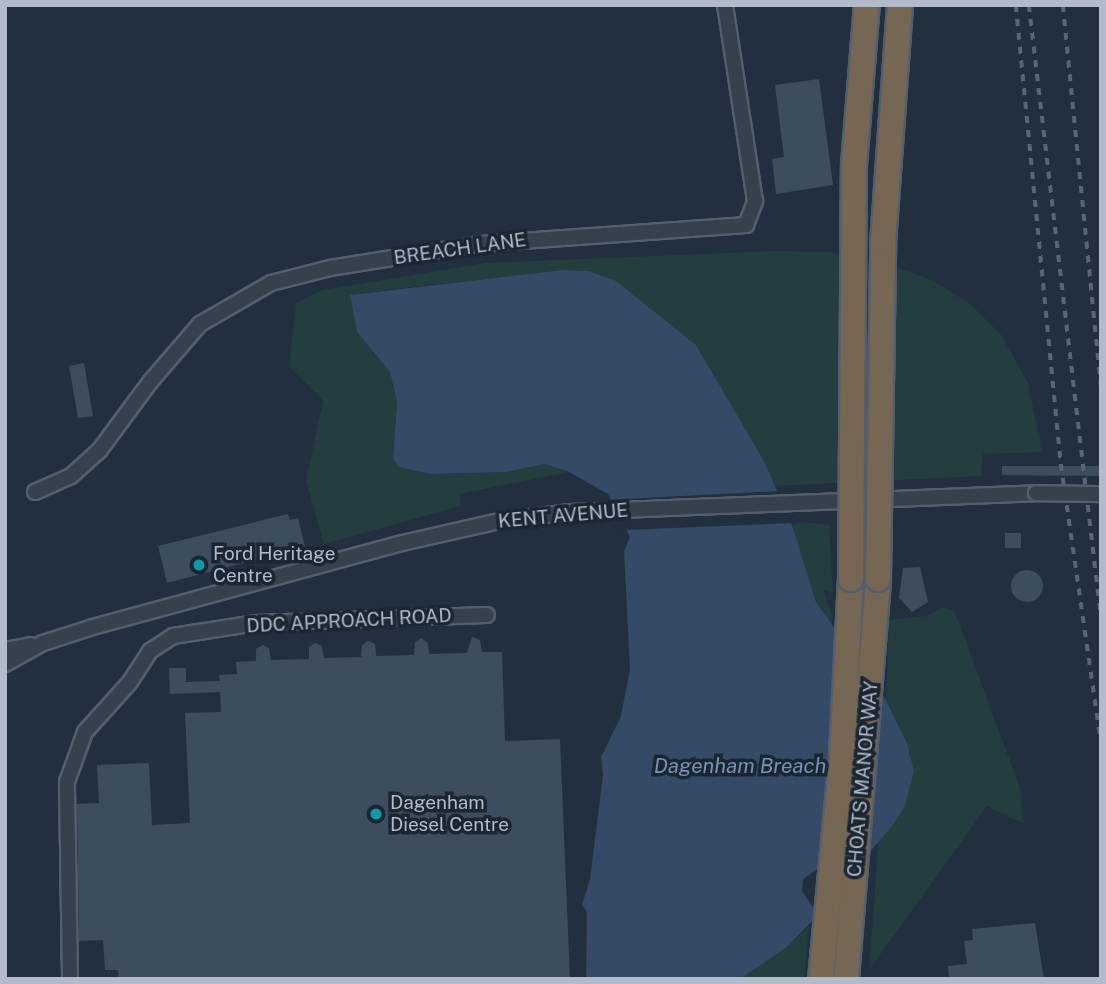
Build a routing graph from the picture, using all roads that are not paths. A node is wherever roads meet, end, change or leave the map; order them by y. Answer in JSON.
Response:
{"nodes":[{"id":1,"x":725,"y":5,"type":"edge"},
{"id":2,"x":867,"y":5,"type":"edge"},
{"id":3,"x":900,"y":5,"type":"edge"},
{"id":4,"x":35,"y":492,"type":"dead end"},
{"id":5,"x":1101,"y":494,"type":"edge"},
{"id":6,"x":487,"y":615,"type":"dead end"},
{"id":7,"x":43,"y":643,"type":"junction"},
{"id":8,"x":5,"y":650,"type":"edge"},
{"id":9,"x":5,"y":664,"type":"edge"},
{"id":10,"x":70,"y":979,"type":"edge"},
{"id":11,"x":821,"y":979,"type":"edge"},
{"id":12,"x":846,"y":979,"type":"edge"}],
"edges":[{"from":1,"to":4,"type":"street","name":"BREACH LANE"},
{"from":2,"to":11,"type":"highway","name":"CHOATS MANOR WAY","bridge":true},
{"from":3,"to":12,"type":"highway","name":"CHOATS MANOR WAY","bridge":true},
{"from":5,"to":7,"type":"street","name":"KENT AVENUE","bridge":true},
{"from":6,"to":10,"type":"street","name":"DDC APPROACH ROAD"},
{"from":7,"to":8,"type":"street"},
{"from":7,"to":9,"type":"street","name":"KENT AVENUE"}]}
